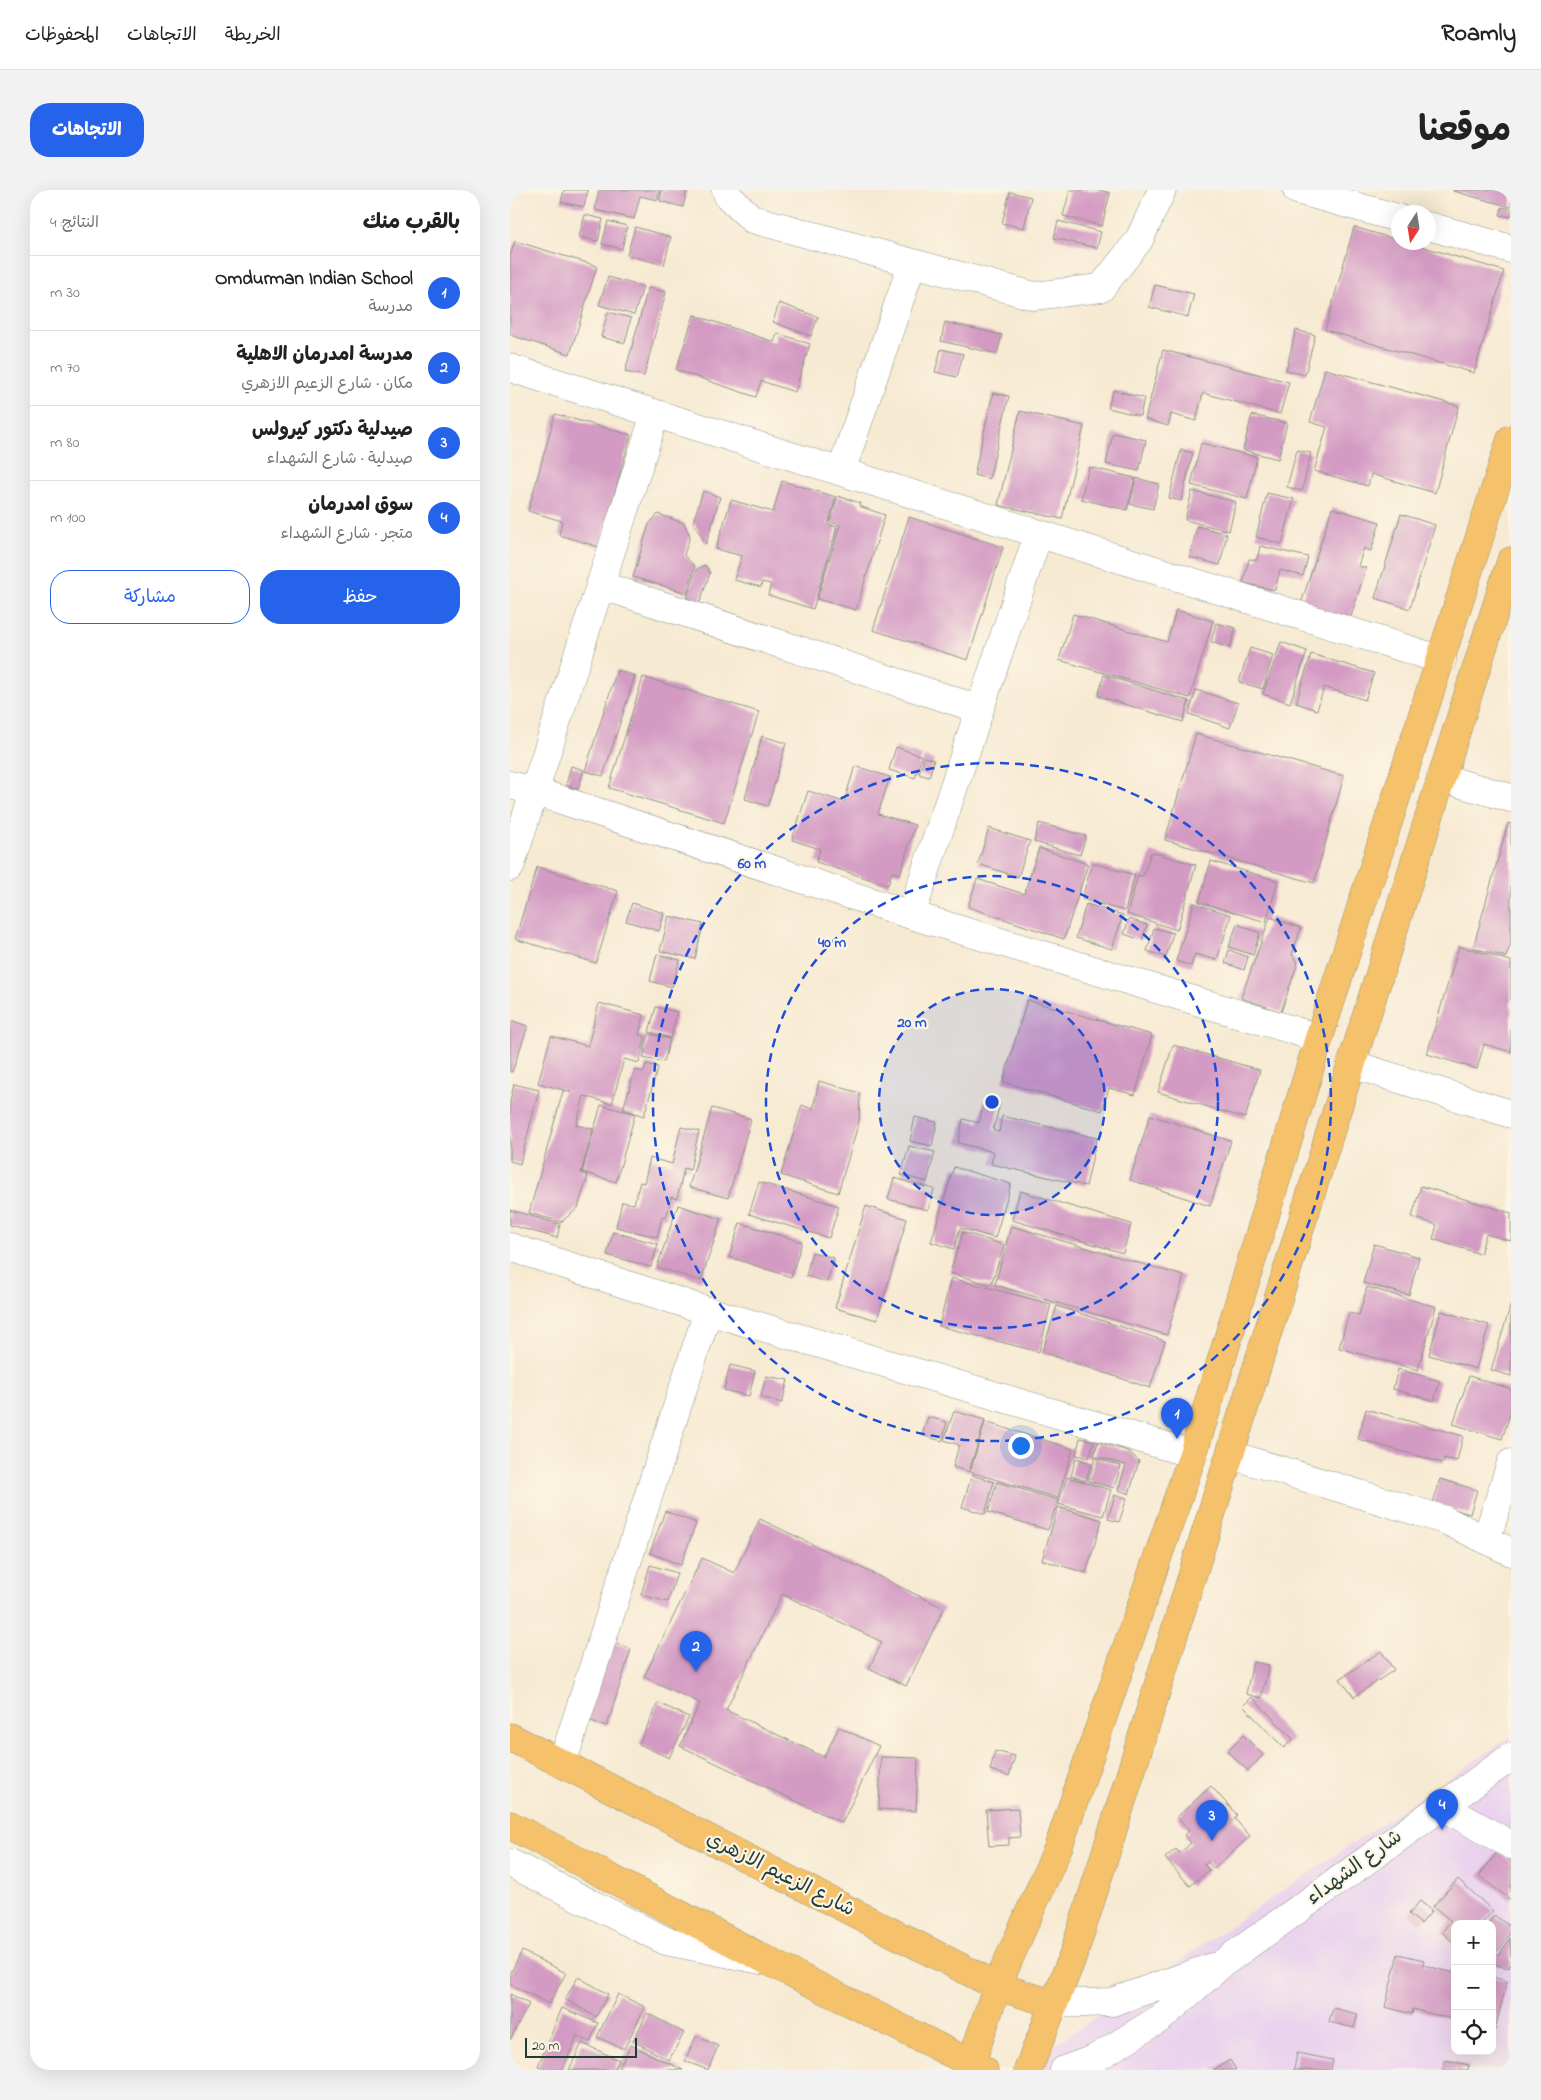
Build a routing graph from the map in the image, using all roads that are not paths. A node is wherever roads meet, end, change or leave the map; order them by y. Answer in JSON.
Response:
{"nodes":[{"id":1,"x":726,"y":190,"type":"edge"},
{"id":2,"x":1162,"y":190,"type":"edge"},
{"id":3,"x":1297,"y":190,"type":"edge"},
{"id":4,"x":1391,"y":216,"type":"edge"},
{"id":5,"x":1436,"y":228,"type":"edge"},
{"id":6,"x":1511,"y":249,"type":"edge"},
{"id":7,"x":912,"y":264,"type":"junction"},
{"id":8,"x":510,"y":368,"type":"edge"},
{"id":9,"x":655,"y":414,"type":"junction"},
{"id":10,"x":1511,"y":439,"type":"edge"},
{"id":11,"x":841,"y":472,"type":"junction"},
{"id":12,"x":1038,"y":535,"type":"junction"},
{"id":13,"x":1511,"y":561,"type":"edge"},
{"id":14,"x":600,"y":585,"type":"junction"},
{"id":15,"x":1442,"y":660,"type":"junction"},
{"id":16,"x":980,"y":709,"type":"junction"},
{"id":17,"x":1441,"y":778,"type":"junction"},
{"id":18,"x":522,"y":788,"type":"edge"},
{"id":19,"x":1511,"y":798,"type":"edge"},
{"id":20,"x":510,"y":867,"type":"edge"},
{"id":21,"x":911,"y":915,"type":"junction"},
{"id":22,"x":1319,"y":1038,"type":"junction"},
{"id":23,"x":1351,"y":1064,"type":"junction"},
{"id":24,"x":1511,"y":1114,"type":"edge"},
{"id":25,"x":510,"y":1246,"type":"edge"},
{"id":26,"x":708,"y":1311,"type":"junction"},
{"id":27,"x":1193,"y":1454,"type":"junction"},
{"id":28,"x":1231,"y":1455,"type":"junction"},
{"id":29,"x":1511,"y":1462,"type":"edge"},
{"id":30,"x":1486,"y":1540,"type":"junction"},
{"id":31,"x":1511,"y":1552,"type":"edge"},
{"id":32,"x":510,"y":1737,"type":"edge"},
{"id":33,"x":1511,"y":1757,"type":"edge"},
{"id":34,"x":562,"y":1764,"type":"junction"},
{"id":35,"x":1442,"y":1806,"type":"junction"},
{"id":36,"x":510,"y":1825,"type":"edge"},
{"id":37,"x":1511,"y":1845,"type":"edge"},
{"id":38,"x":510,"y":1863,"type":"edge"},
{"id":39,"x":770,"y":1962,"type":"junction"},
{"id":40,"x":1223,"y":1963,"type":"junction"},
{"id":41,"x":997,"y":1986,"type":"junction"},
{"id":42,"x":1054,"y":2004,"type":"junction"},
{"id":43,"x":975,"y":2068,"type":"edge"},
{"id":44,"x":1028,"y":2070,"type":"edge"},
{"id":45,"x":1064,"y":2070,"type":"edge"}],
"edges":[{"from":1,"to":7,"type":"street"},
{"from":2,"to":7,"type":"street"},
{"from":3,"to":4,"type":"street"},
{"from":5,"to":6,"type":"street"},
{"from":7,"to":11,"type":"street"},
{"from":8,"to":9,"type":"street"},
{"from":9,"to":11,"type":"street"},
{"from":9,"to":14,"type":"street"},
{"from":10,"to":15,"type":"main road"},
{"from":11,"to":12,"type":"street"},
{"from":12,"to":15,"type":"street"},
{"from":12,"to":16,"type":"street"},
{"from":13,"to":17,"type":"main road"},
{"from":14,"to":16,"type":"street"},
{"from":14,"to":18,"type":"street"},
{"from":15,"to":22,"type":"main road"},
{"from":16,"to":21,"type":"street"},
{"from":17,"to":19,"type":"street"},
{"from":17,"to":23,"type":"main road"},
{"from":18,"to":20,"type":"street"},
{"from":18,"to":21,"type":"street"},
{"from":21,"to":22,"type":"street"},
{"from":22,"to":27,"type":"main road"},
{"from":23,"to":24,"type":"street"},
{"from":23,"to":28,"type":"main road"},
{"from":25,"to":26,"type":"street"},
{"from":26,"to":27,"type":"street"},
{"from":26,"to":34,"type":"street"},
{"from":27,"to":41,"type":"main road"},
{"from":28,"to":30,"type":"street"},
{"from":28,"to":42,"type":"main road"},
{"from":29,"to":30,"type":"street"},
{"from":30,"to":31,"type":"street"},
{"from":32,"to":34,"type":"main road","name":"شارع الزعيم الازهري"},
{"from":33,"to":35,"type":"street","name":"شارع الشهداء"},
{"from":34,"to":41,"type":"main road","name":"شارع الزعيم الازهري"},
{"from":35,"to":37,"type":"street"},
{"from":35,"to":40,"type":"street","name":"شارع الشهداء"},
{"from":36,"to":39,"type":"main road"},
{"from":38,"to":39,"type":"street"},
{"from":39,"to":43,"type":"main road"},
{"from":40,"to":42,"type":"street","name":"شارع الشهداء"},
{"from":40,"to":45,"type":"street","name":"شارع الشهداء"},
{"from":41,"to":42,"type":"main road","name":"شارع الزعيم الازهري"},
{"from":41,"to":43,"type":"main road"},
{"from":42,"to":44,"type":"main road"}]}
